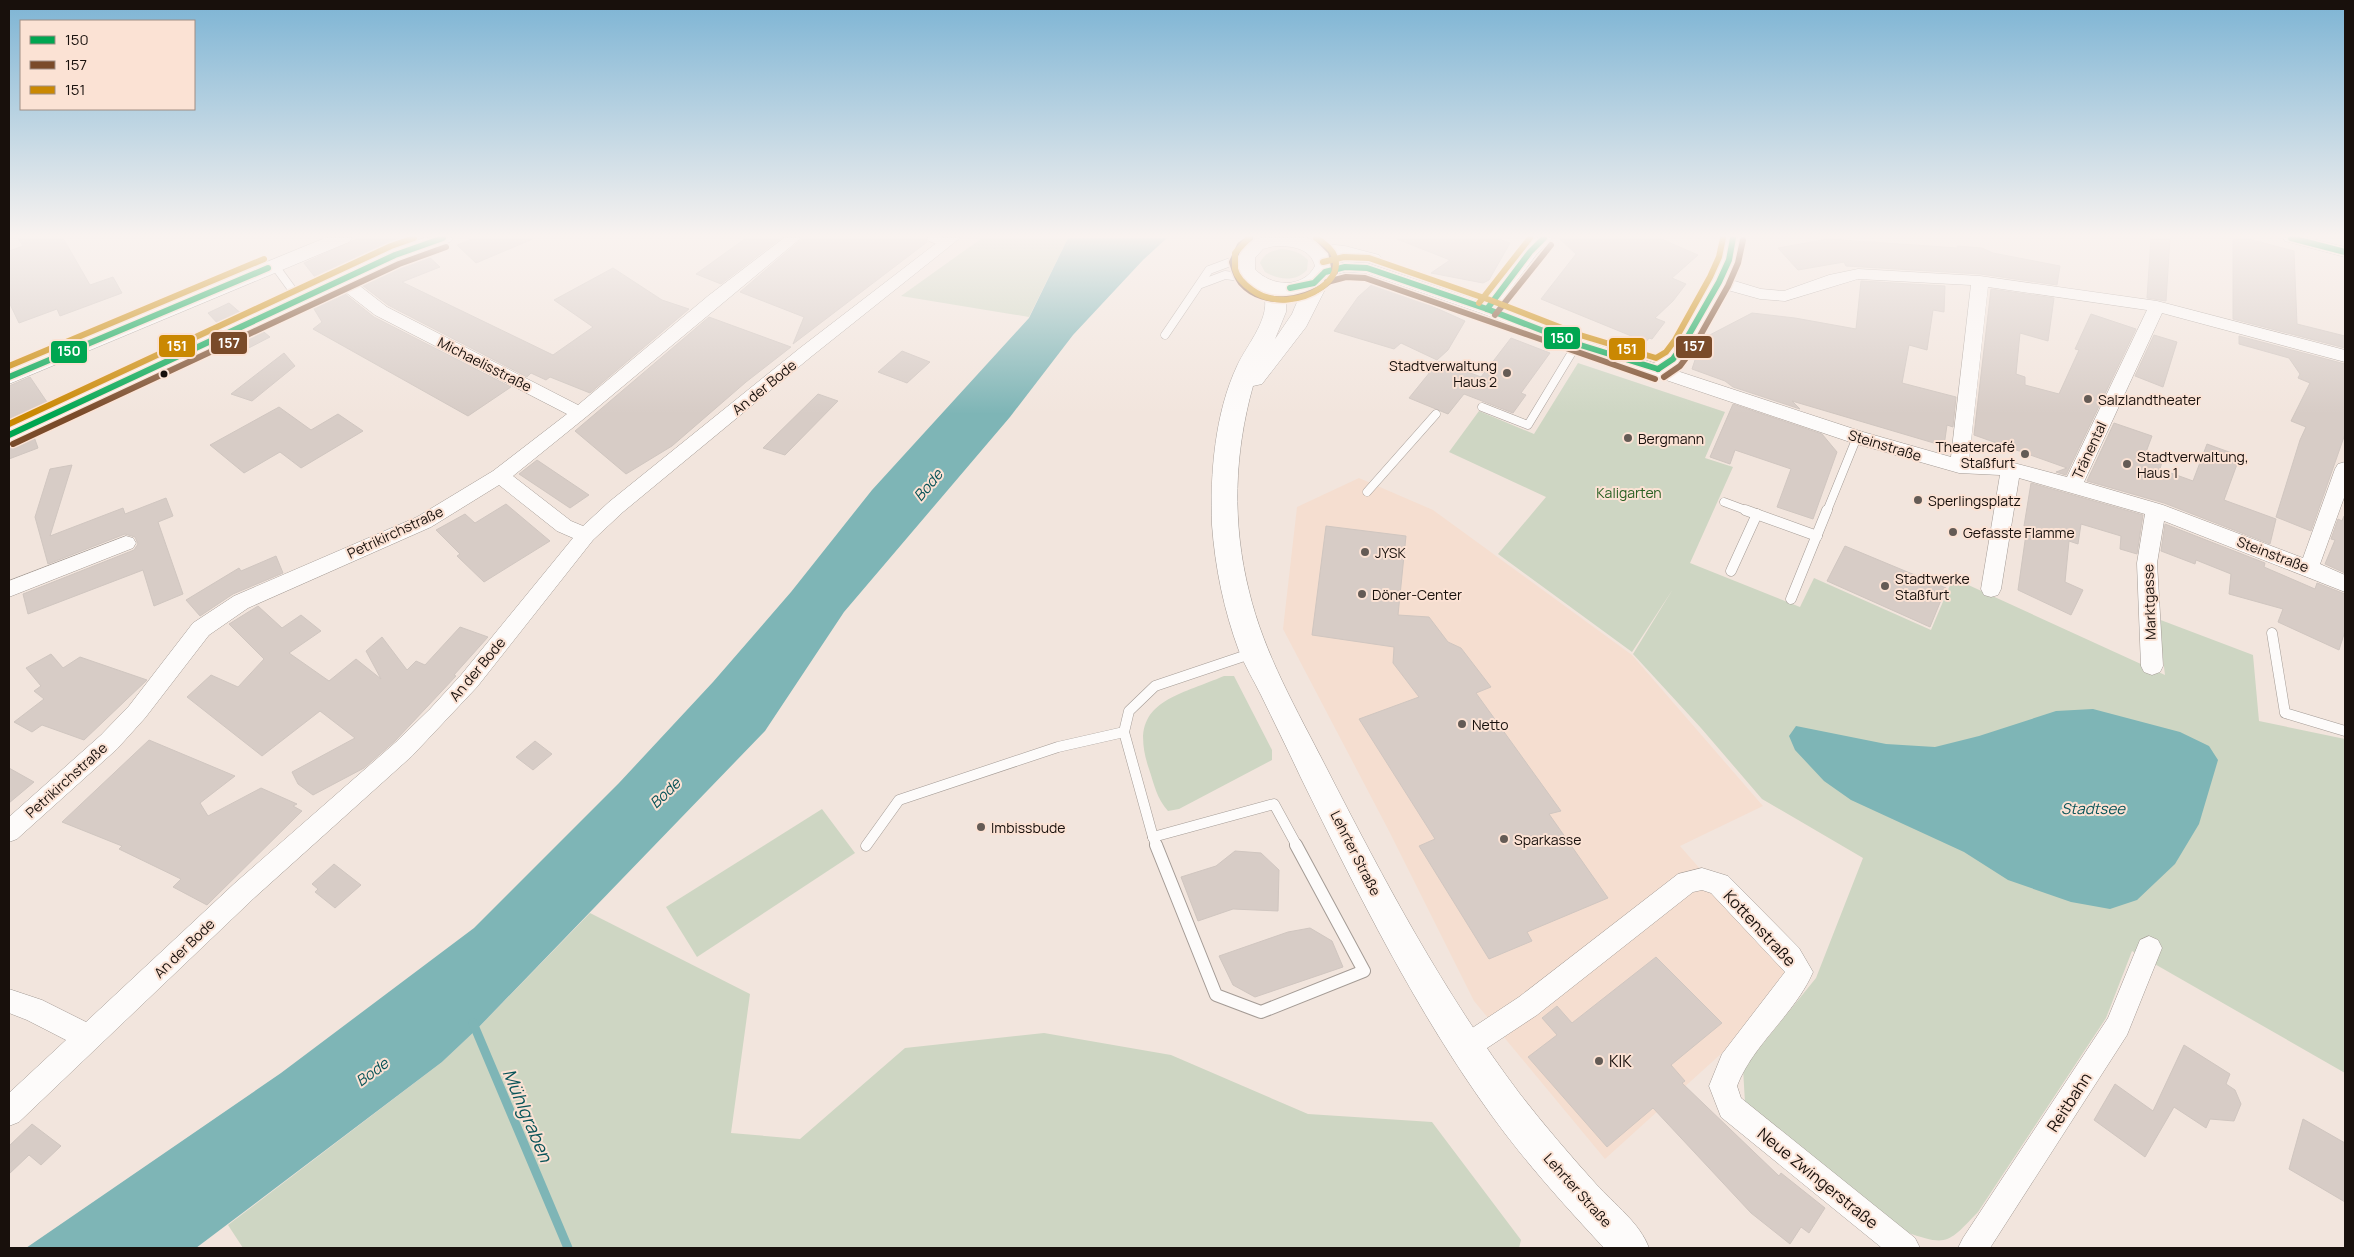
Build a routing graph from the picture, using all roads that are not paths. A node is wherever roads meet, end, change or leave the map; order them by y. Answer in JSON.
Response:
{"nodes":[{"id":1,"x":202,"y":297,"type":"edge"},
{"id":2,"x":304,"y":297,"type":"edge"},
{"id":3,"x":363,"y":297,"type":"edge"},
{"id":4,"x":718,"y":297,"type":"edge"},
{"id":5,"x":873,"y":297,"type":"edge"},
{"id":6,"x":1193,"y":297,"type":"edge"},
{"id":7,"x":1274,"y":297,"type":"edge"},
{"id":8,"x":1309,"y":297,"type":"edge"},
{"id":9,"x":1452,"y":297,"type":"edge"},
{"id":10,"x":1496,"y":297,"type":"edge"},
{"id":11,"x":1711,"y":297,"type":"edge"},
{"id":12,"x":1978,"y":297,"type":"edge"},
{"id":13,"x":2091,"y":297,"type":"edge"},
{"id":14,"x":299,"y":299,"type":"joint"},
{"id":15,"x":2157,"y":306,"type":"junction"},
{"id":16,"x":1487,"y":309,"type":"junction"},
{"id":17,"x":1166,"y":335,"type":"dead end"},
{"id":18,"x":1577,"y":344,"type":"junction"},
{"id":19,"x":2345,"y":356,"type":"edge"},
{"id":20,"x":1658,"y":370,"type":"junction"},
{"id":21,"x":9,"y":377,"type":"edge"},
{"id":22,"x":1238,"y":399,"type":"junction"},
{"id":23,"x":1482,"y":407,"type":"dead end"},
{"id":24,"x":580,"y":413,"type":"junction"},
{"id":25,"x":1436,"y":414,"type":"dead end"},
{"id":26,"x":9,"y":435,"type":"edge"},
{"id":27,"x":1857,"y":437,"type":"junction"},
{"id":28,"x":1959,"y":466,"type":"junction"},
{"id":29,"x":2010,"y":469,"type":"junction"},
{"id":30,"x":2345,"y":469,"type":"edge"},
{"id":31,"x":500,"y":476,"type":"junction"},
{"id":32,"x":2073,"y":485,"type":"junction"},
{"id":33,"x":1367,"y":492,"type":"dead end"},
{"id":34,"x":1724,"y":502,"type":"dead end"},
{"id":35,"x":2156,"y":510,"type":"junction"},
{"id":36,"x":1757,"y":514,"type":"junction"},
{"id":37,"x":586,"y":535,"type":"junction"},
{"id":38,"x":1817,"y":536,"type":"junction"},
{"id":39,"x":126,"y":543,"type":"dead end"},
{"id":40,"x":2309,"y":568,"type":"junction"},
{"id":41,"x":1731,"y":571,"type":"dead end"},
{"id":42,"x":2345,"y":584,"type":"edge"},
{"id":43,"x":9,"y":589,"type":"edge"},
{"id":44,"x":1990,"y":589,"type":"dead end"},
{"id":45,"x":1792,"y":599,"type":"dead end"},
{"id":46,"x":2272,"y":633,"type":"dead end"},
{"id":47,"x":1254,"y":653,"type":"junction"},
{"id":48,"x":2152,"y":666,"type":"dead end"},
{"id":49,"x":2345,"y":731,"type":"edge"},
{"id":50,"x":1124,"y":732,"type":"junction"},
{"id":51,"x":9,"y":832,"type":"edge"},
{"id":52,"x":1153,"y":836,"type":"junction"},
{"id":53,"x":866,"y":846,"type":"dead end"},
{"id":54,"x":2149,"y":948,"type":"dead end"},
{"id":55,"x":9,"y":1002,"type":"edge"},
{"id":56,"x":90,"y":1038,"type":"junction"},
{"id":57,"x":1466,"y":1048,"type":"junction"},
{"id":58,"x":1731,"y":1107,"type":"joint"},
{"id":59,"x":9,"y":1112,"type":"edge"},
{"id":60,"x":1630,"y":1248,"type":"edge"},
{"id":61,"x":1905,"y":1248,"type":"edge"},
{"id":62,"x":1974,"y":1248,"type":"edge"}],
"edges":[{"from":1,"to":21,"type":"main road"},
{"from":2,"to":14,"type":"main road"},
{"from":3,"to":24,"type":"street","name":"Michaelisstraße"},
{"from":4,"to":24,"type":"street","name":"Petrikirchstraße"},
{"from":5,"to":37,"type":"street","name":"An der Bode"},
{"from":6,"to":17,"type":"lane"},
{"from":7,"to":22,"type":"main road","name":"Lehrter Straße"},
{"from":8,"to":22,"type":"main road","name":"Lehrter Straße"},
{"from":9,"to":16,"type":"street","name":"Steinstraße"},
{"from":10,"to":16,"type":"street"},
{"from":11,"to":20,"type":"street"},
{"from":12,"to":28,"type":"street"},
{"from":13,"to":15,"type":"street"},
{"from":14,"to":26,"type":"main road"},
{"from":15,"to":19,"type":"street"},
{"from":15,"to":32,"type":"street","name":"Tränental"},
{"from":16,"to":18,"type":"street","name":"Steinstraße"},
{"from":18,"to":20,"type":"street","name":"Steinstraße"},
{"from":18,"to":23,"type":"lane"},
{"from":20,"to":27,"type":"street","name":"Steinstraße"},
{"from":22,"to":47,"type":"main road","name":"Lehrter Straße"},
{"from":24,"to":31,"type":"street","name":"Petrikirchstraße"},
{"from":25,"to":33,"type":"lane"},
{"from":27,"to":28,"type":"street","name":"Steinstraße"},
{"from":27,"to":38,"type":"lane"},
{"from":28,"to":29,"type":"street","name":"Steinstraße"},
{"from":29,"to":32,"type":"street","name":"Steinstraße"},
{"from":29,"to":44,"type":"street"},
{"from":30,"to":40,"type":"street"},
{"from":31,"to":37,"type":"street"},
{"from":31,"to":51,"type":"street","name":"Petrikirchstraße"},
{"from":32,"to":35,"type":"street","name":"Steinstraße"},
{"from":34,"to":36,"type":"lane"},
{"from":35,"to":40,"type":"street","name":"Steinstraße"},
{"from":35,"to":48,"type":"street","name":"Marktgasse"},
{"from":36,"to":38,"type":"lane"},
{"from":36,"to":41,"type":"lane"},
{"from":37,"to":56,"type":"street","name":"An der Bode"},
{"from":38,"to":45,"type":"lane"},
{"from":39,"to":43,"type":"street"},
{"from":40,"to":42,"type":"street","name":"Steinstraße"},
{"from":46,"to":49,"type":"lane"},
{"from":47,"to":50,"type":"lane"},
{"from":47,"to":57,"type":"main road","name":"Lehrter Straße"},
{"from":50,"to":52,"type":"lane"},
{"from":50,"to":53,"type":"lane"},
{"from":52,"to":52,"type":"lane"},
{"from":54,"to":62,"type":"street","name":"Reitbahn"},
{"from":55,"to":56,"type":"street"},
{"from":56,"to":59,"type":"street","name":"An der Bode"},
{"from":57,"to":58,"type":"street","name":"Kottenstraße"},
{"from":57,"to":60,"type":"main road","name":"Lehrter Straße"},
{"from":58,"to":61,"type":"street","name":"Neue Zwingerstraße"}]}
